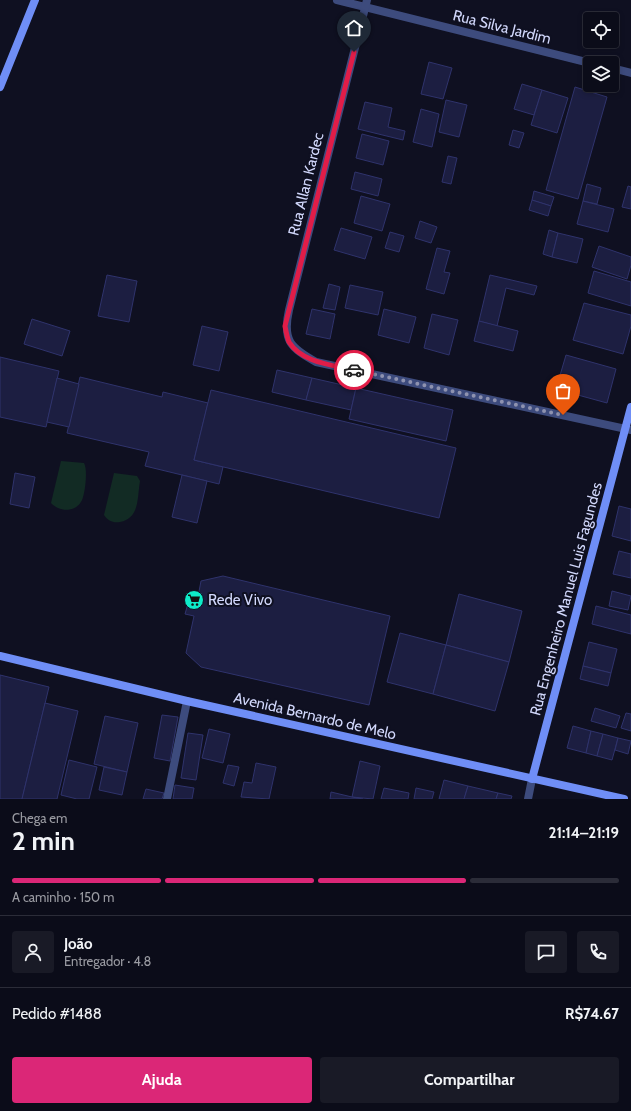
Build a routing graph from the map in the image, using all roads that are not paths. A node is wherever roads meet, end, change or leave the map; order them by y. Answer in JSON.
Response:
{"nodes":[{"id":1,"x":36,"y":0,"type":"edge"},
{"id":2,"x":337,"y":0,"type":"edge"},
{"id":3,"x":366,"y":3,"type":"edge"},
{"id":4,"x":583,"y":61,"type":"edge"},
{"id":5,"x":619,"y":70,"type":"edge"},
{"id":6,"x":631,"y":73,"type":"edge"},
{"id":7,"x":0,"y":87,"type":"edge"},
{"id":8,"x":631,"y":406,"type":"edge"},
{"id":9,"x":628,"y":429,"type":"edge"},
{"id":10,"x":0,"y":656,"type":"edge"},
{"id":11,"x":187,"y":701,"type":"junction"},
{"id":12,"x":532,"y":779,"type":"junction"},
{"id":13,"x":167,"y":799,"type":"edge"},
{"id":14,"x":528,"y":799,"type":"edge"},
{"id":15,"x":624,"y":799,"type":"edge"}],
"edges":[{"from":1,"to":7,"type":"main road"},
{"from":2,"to":3,"type":"street","name":"Rua Silva Jardim"},
{"from":3,"to":4,"type":"street","name":"Rua Silva Jardim"},
{"from":3,"to":9,"type":"street","name":"Rua Allan Kardec"},
{"from":5,"to":6,"type":"street"},
{"from":8,"to":9,"type":"main road","name":"Rua Engenheiro Manuel Luis Fagundes"},
{"from":9,"to":12,"type":"main road","name":"Rua Engenheiro Manuel Luis Fagundes"},
{"from":10,"to":11,"type":"main road","name":"Avenida Bernardo de Melo"},
{"from":11,"to":12,"type":"main road","name":"Avenida Bernardo de Melo"},
{"from":11,"to":13,"type":"street"},
{"from":12,"to":14,"type":"street","name":"Rua Engenheiro Manuel Luis Fagundes"},
{"from":12,"to":15,"type":"main road","name":"Avenida Bernardo de Melo"}]}
